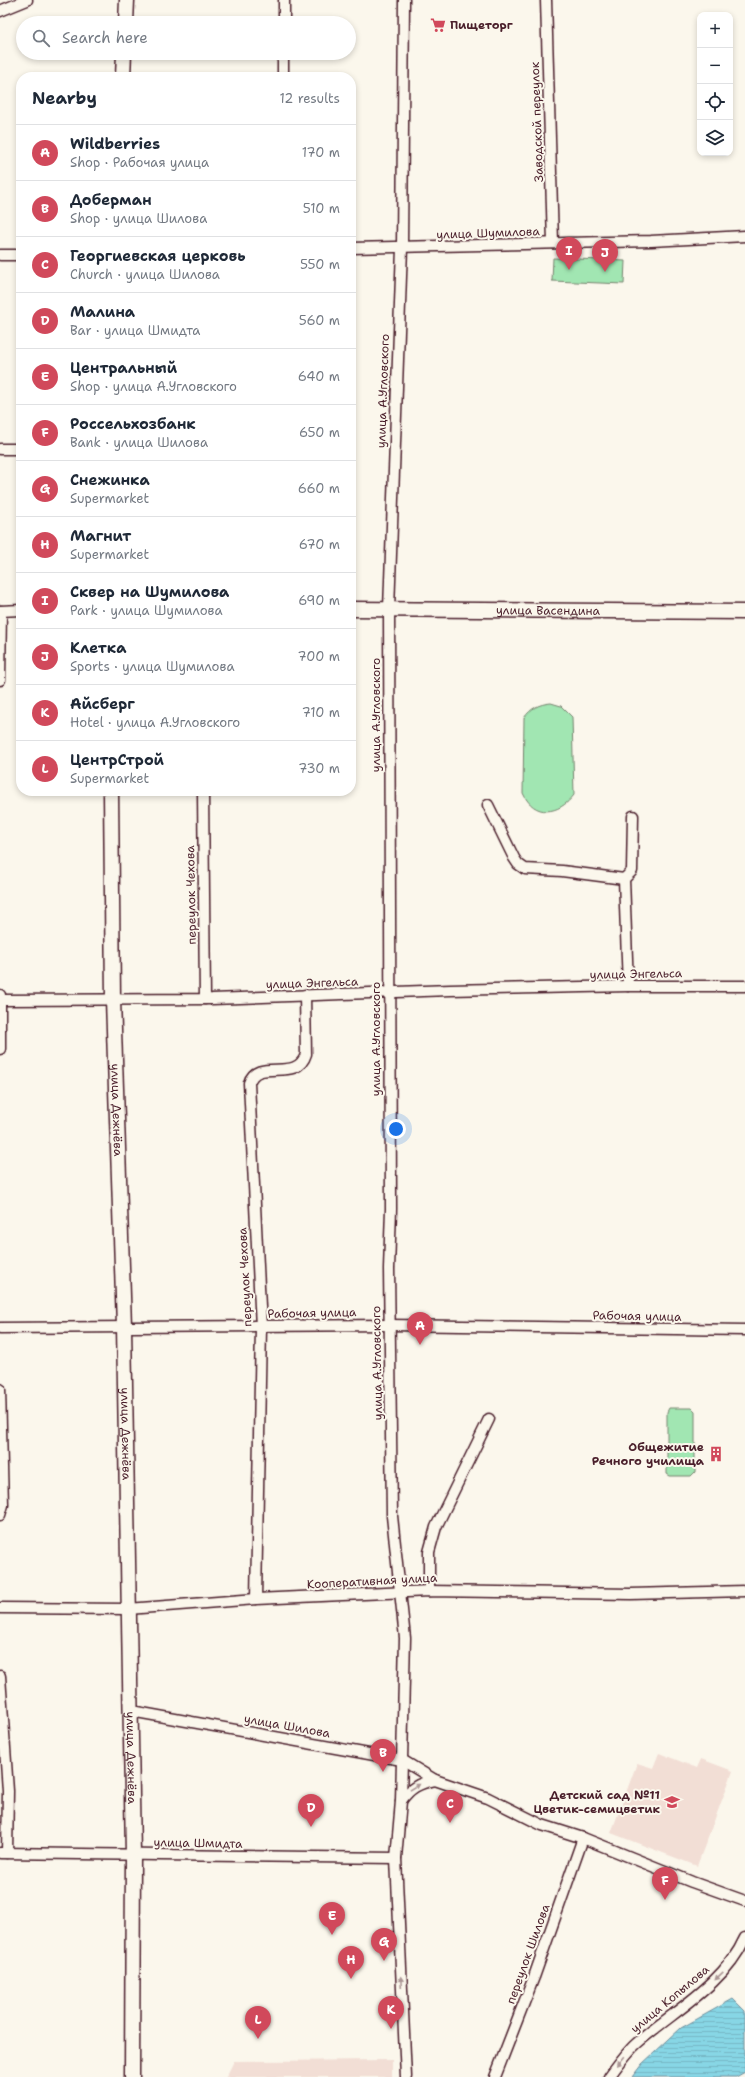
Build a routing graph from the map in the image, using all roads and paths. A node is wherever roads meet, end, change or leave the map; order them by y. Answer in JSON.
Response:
{"nodes":[{"id":1,"x":27,"y":0,"type":"edge"},
{"id":2,"x":127,"y":0,"type":"edge"},
{"id":3,"x":284,"y":0,"type":"edge"},
{"id":4,"x":404,"y":0,"type":"edge"},
{"id":5,"x":546,"y":0,"type":"edge"},
{"id":6,"x":0,"y":11,"type":"edge"},
{"id":7,"x":126,"y":16,"type":"edge"},
{"id":8,"x":284,"y":16,"type":"edge"},
{"id":9,"x":124,"y":60,"type":"edge"},
{"id":10,"x":283,"y":60,"type":"edge"},
{"id":11,"x":123,"y":72,"type":"edge"},
{"id":12,"x":283,"y":72,"type":"edge"},
{"id":13,"x":745,"y":236,"type":"edge"},
{"id":14,"x":553,"y":243,"type":"junction"},
{"id":15,"x":356,"y":248,"type":"edge"},
{"id":16,"x":402,"y":248,"type":"junction"},
{"id":17,"x":0,"y":255,"type":"edge"},
{"id":18,"x":16,"y":255,"type":"edge"},
{"id":19,"x":0,"y":448,"type":"edge"},
{"id":20,"x":16,"y":449,"type":"edge"},
{"id":21,"x":356,"y":609,"type":"edge"},
{"id":22,"x":389,"y":609,"type":"junction"},
{"id":23,"x":1,"y":610,"type":"edge"},
{"id":24,"x":16,"y":610,"type":"edge"},
{"id":25,"x":745,"y":612,"type":"edge"},
{"id":26,"x":0,"y":680,"type":"edge"},
{"id":27,"x":111,"y":796,"type":"edge"},
{"id":28,"x":203,"y":796,"type":"edge"},
{"id":29,"x":488,"y":805,"type":"dead end"},
{"id":30,"x":633,"y":816,"type":"dead end"},
{"id":31,"x":624,"y":879,"type":"junction"},
{"id":32,"x":628,"y":986,"type":"junction"},
{"id":33,"x":745,"y":986,"type":"edge"},
{"id":34,"x":389,"y":994,"type":"junction"},
{"id":35,"x":0,"y":995,"type":"edge"},
{"id":36,"x":305,"y":995,"type":"junction"},
{"id":37,"x":205,"y":999,"type":"junction"},
{"id":38,"x":0,"y":1000,"type":"edge"},
{"id":39,"x":113,"y":1000,"type":"junction"},
{"id":40,"x":0,"y":1049,"type":"edge"},
{"id":41,"x":390,"y":1325,"type":"junction"},
{"id":42,"x":124,"y":1326,"type":"junction"},
{"id":43,"x":261,"y":1327,"type":"junction"},
{"id":44,"x":0,"y":1328,"type":"edge"},
{"id":45,"x":745,"y":1330,"type":"edge"},
{"id":46,"x":0,"y":1390,"type":"edge"},
{"id":47,"x":489,"y":1419,"type":"dead end"},
{"id":48,"x":0,"y":1515,"type":"edge"},
{"id":49,"x":429,"y":1591,"type":"junction"},
{"id":50,"x":745,"y":1591,"type":"edge"},
{"id":51,"x":401,"y":1594,"type":"junction"},
{"id":52,"x":256,"y":1599,"type":"junction"},
{"id":53,"x":0,"y":1608,"type":"edge"},
{"id":54,"x":128,"y":1609,"type":"junction"},
{"id":55,"x":0,"y":1676,"type":"edge"},
{"id":56,"x":130,"y":1711,"type":"junction"},
{"id":57,"x":402,"y":1760,"type":"junction"},
{"id":58,"x":435,"y":1780,"type":"junction"},
{"id":59,"x":401,"y":1801,"type":"junction"},
{"id":60,"x":583,"y":1838,"type":"junction"},
{"id":61,"x":4,"y":1853,"type":"edge"},
{"id":62,"x":133,"y":1855,"type":"junction"},
{"id":63,"x":396,"y":1858,"type":"junction"},
{"id":64,"x":745,"y":1901,"type":"edge"},
{"id":65,"x":744,"y":1941,"type":"edge"},
{"id":66,"x":132,"y":2077,"type":"edge"},
{"id":67,"x":406,"y":2077,"type":"edge"},
{"id":68,"x":495,"y":2077,"type":"edge"},
{"id":69,"x":609,"y":2077,"type":"edge"}],
"edges":[{"from":1,"to":6,"type":"street"},
{"from":2,"to":7,"type":"main road"},
{"from":3,"to":8,"type":"street"},
{"from":4,"to":16,"type":"street","name":"улица А.Угловского"},
{"from":5,"to":14,"type":"street","name":"Заводской переулок"},
{"from":9,"to":11,"type":"main road"},
{"from":10,"to":12,"type":"street"},
{"from":13,"to":14,"type":"street","name":"улица Шумилова"},
{"from":14,"to":16,"type":"street","name":"улица Шумилова"},
{"from":15,"to":16,"type":"street","name":"улица Шумилова"},
{"from":16,"to":22,"type":"street","name":"улица А.Угловского"},
{"from":17,"to":18,"type":"street"},
{"from":19,"to":20,"type":"street"},
{"from":21,"to":22,"type":"main road","name":"улица Васендина"},
{"from":22,"to":25,"type":"main road","name":"улица Васендина"},
{"from":22,"to":34,"type":"street","name":"улица А.Угловского"},
{"from":23,"to":24,"type":"street"},
{"from":23,"to":26,"type":"street"},
{"from":27,"to":39,"type":"main road","name":"улица Дежнёва"},
{"from":28,"to":37,"type":"street","name":"переулок Чехова"},
{"from":29,"to":31,"type":"street"},
{"from":30,"to":31,"type":"street"},
{"from":31,"to":32,"type":"street"},
{"from":32,"to":33,"type":"street","name":"улица Энгельса"},
{"from":32,"to":34,"type":"street","name":"улица Энгельса"},
{"from":34,"to":36,"type":"street","name":"улица Энгельса"},
{"from":34,"to":41,"type":"street","name":"улица А.Угловского"},
{"from":35,"to":38,"type":"street"},
{"from":36,"to":37,"type":"street","name":"улица Энгельса"},
{"from":36,"to":43,"type":"street","name":"переулок Чехова"},
{"from":37,"to":39,"type":"street","name":"улица Энгельса"},
{"from":38,"to":39,"type":"street","name":"улица Энгельса"},
{"from":38,"to":40,"type":"street"},
{"from":39,"to":42,"type":"main road","name":"улица Дежнёва"},
{"from":41,"to":43,"type":"street","name":"Рабочая улица"},
{"from":41,"to":45,"type":"street","name":"Рабочая улица"},
{"from":41,"to":51,"type":"street","name":"улица А.Угловского"},
{"from":42,"to":43,"type":"street","name":"Рабочая улица"},
{"from":42,"to":44,"type":"street","name":"Рабочая улица"},
{"from":42,"to":54,"type":"main road","name":"улица Дежнёва"},
{"from":43,"to":52,"type":"street","name":"переулок Чехова"},
{"from":46,"to":48,"type":"street"},
{"from":47,"to":49,"type":"street"},
{"from":49,"to":50,"type":"street","name":"Кооперативная улица"},
{"from":49,"to":51,"type":"street","name":"Кооперативная улица"},
{"from":51,"to":52,"type":"street","name":"Кооперативная улица"},
{"from":51,"to":57,"type":"street","name":"улица А.Угловского"},
{"from":52,"to":54,"type":"street","name":"Кооперативная улица"},
{"from":53,"to":54,"type":"street","name":"Кооперативная улица"},
{"from":54,"to":56,"type":"main road","name":"улица Дежнёва"},
{"from":55,"to":61,"type":"street"},
{"from":56,"to":57,"type":"street","name":"улица Шилова"},
{"from":56,"to":62,"type":"main road","name":"улица Дежнёва"},
{"from":57,"to":58,"type":"street","name":"улица Шилова"},
{"from":57,"to":59,"type":"street","name":"улица А.Угловского"},
{"from":59,"to":58,"type":"street","one_way":true},
{"from":58,"to":60,"type":"street","name":"улица Шилова"},
{"from":59,"to":63,"type":"street","name":"улица А.Угловского"},
{"from":60,"to":64,"type":"street","name":"улица Шилова"},
{"from":60,"to":68,"type":"street","name":"переулок Шилова"},
{"from":61,"to":62,"type":"street","name":"улица Шмидта"},
{"from":62,"to":63,"type":"street","name":"улица Шмидта"},
{"from":62,"to":66,"type":"main road","name":"улица Дежнёва"},
{"from":67,"to":63,"type":"street","name":"улица А.Угловского","one_way":true},
{"from":65,"to":69,"type":"street","name":"улица Копылова","one_way":true}]}
